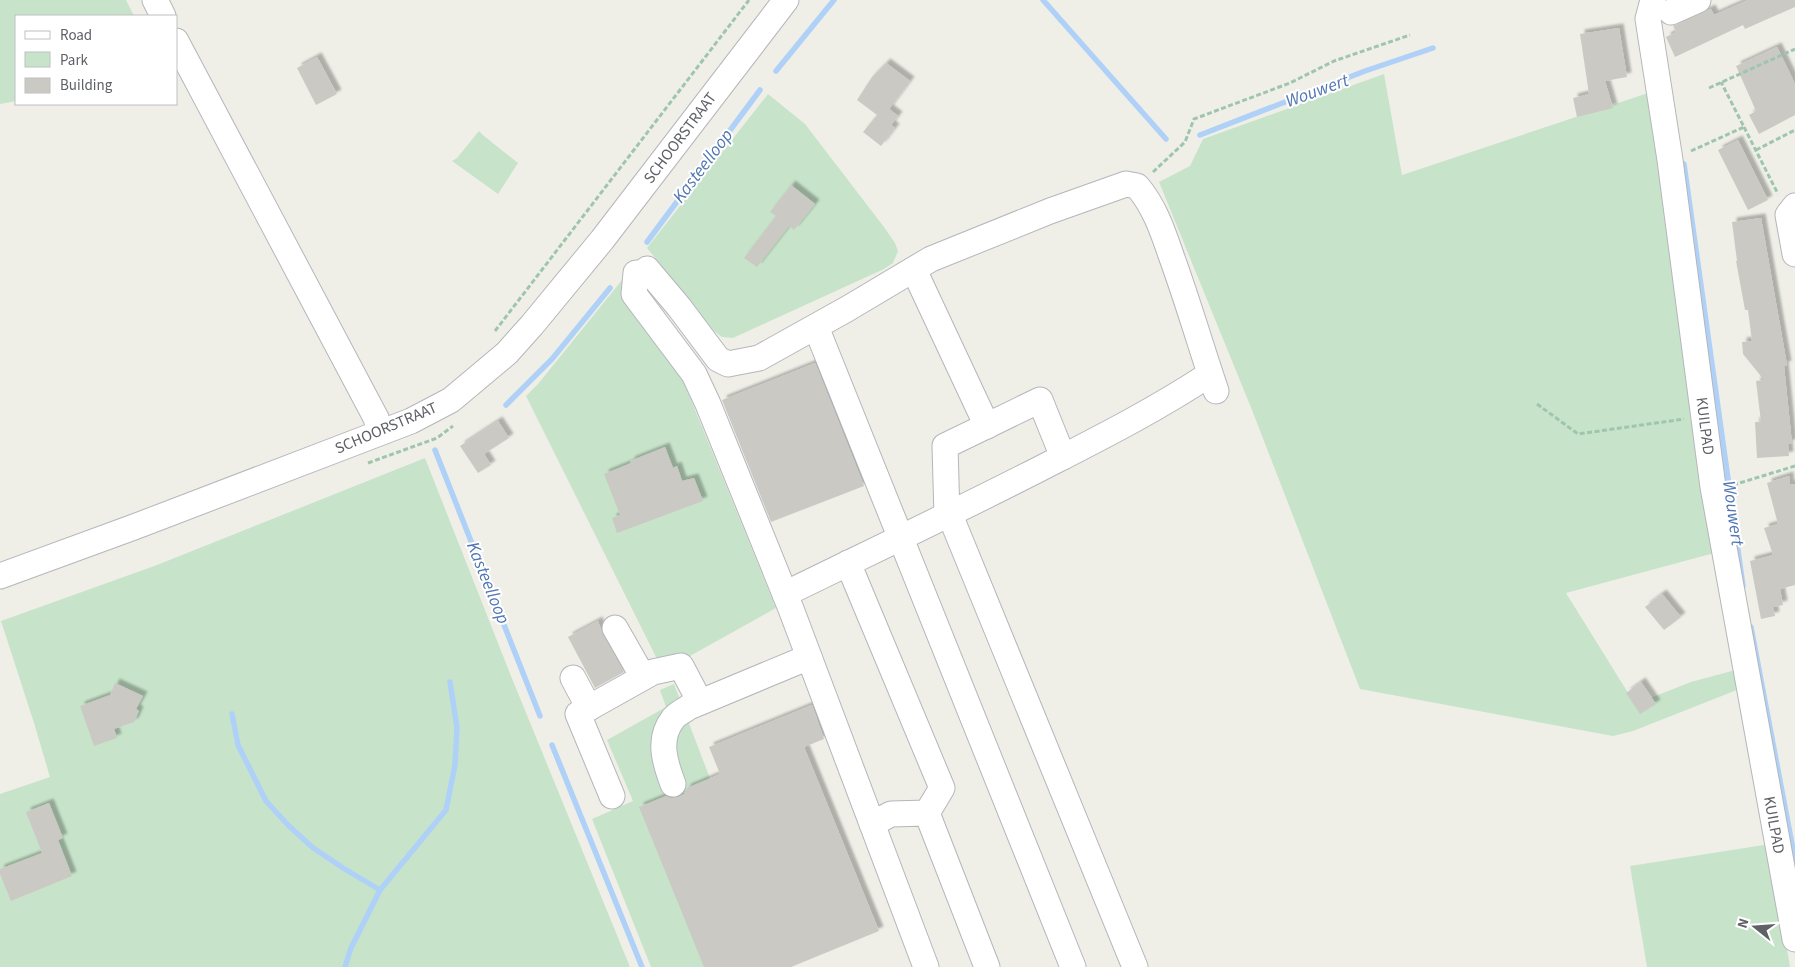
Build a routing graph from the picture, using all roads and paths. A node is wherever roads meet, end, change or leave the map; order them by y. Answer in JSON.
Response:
{"nodes":[{"id":1,"x":154,"y":0,"type":"edge"},
{"id":2,"x":749,"y":0,"type":"edge"},
{"id":3,"x":786,"y":0,"type":"edge"},
{"id":4,"x":1698,"y":0,"type":"edge"},
{"id":5,"x":1662,"y":6,"type":"edge"},
{"id":6,"x":162,"y":15,"type":"edge"},
{"id":7,"x":1410,"y":35,"type":"dead end"},
{"id":8,"x":178,"y":46,"type":"edge"},
{"id":9,"x":1795,"y":49,"type":"edge"},
{"id":10,"x":1721,"y":82,"type":"junction"},
{"id":11,"x":1709,"y":88,"type":"dead end"},
{"id":12,"x":1744,"y":127,"type":"junction"},
{"id":13,"x":1795,"y":130,"type":"edge"},
{"id":14,"x":1756,"y":150,"type":"junction"},
{"id":15,"x":1670,"y":160,"type":"junction"},
{"id":16,"x":1137,"y":186,"type":"junction"},
{"id":17,"x":1791,"y":210,"type":"edge"},
{"id":18,"x":1795,"y":254,"type":"edge"},
{"id":19,"x":914,"y":270,"type":"junction"},
{"id":20,"x":816,"y":326,"type":"junction"},
{"id":21,"x":490,"y":336,"type":"dead end"},
{"id":22,"x":721,"y":360,"type":"junction"},
{"id":23,"x":698,"y":382,"type":"junction"},
{"id":24,"x":1537,"y":404,"type":"dead end"},
{"id":25,"x":1704,"y":416,"type":"junction"},
{"id":26,"x":986,"y":426,"type":"junction"},
{"id":27,"x":380,"y":432,"type":"junction"},
{"id":28,"x":1063,"y":457,"type":"junction"},
{"id":29,"x":1795,"y":466,"type":"edge"},
{"id":30,"x":1738,"y":484,"type":"dead end"},
{"id":31,"x":948,"y":516,"type":"junction"},
{"id":32,"x":901,"y":538,"type":"junction"},
{"id":33,"x":848,"y":563,"type":"junction"},
{"id":34,"x":0,"y":576,"type":"edge"},
{"id":35,"x":785,"y":594,"type":"junction"},
{"id":36,"x":615,"y":628,"type":"dead end"},
{"id":37,"x":809,"y":657,"type":"junction"},
{"id":38,"x":643,"y":677,"type":"junction"},
{"id":39,"x":573,"y":678,"type":"dead end"},
{"id":40,"x":700,"y":702,"type":"junction"},
{"id":41,"x":589,"y":708,"type":"junction"},
{"id":42,"x":673,"y":784,"type":"dead end"},
{"id":43,"x":612,"y":796,"type":"dead end"},
{"id":44,"x":928,"y":813,"type":"junction"},
{"id":45,"x":872,"y":824,"type":"junction"},
{"id":46,"x":1795,"y":939,"type":"edge"},
{"id":47,"x":926,"y":967,"type":"edge"},
{"id":48,"x":987,"y":967,"type":"edge"},
{"id":49,"x":1073,"y":967,"type":"edge"},
{"id":50,"x":1135,"y":967,"type":"edge"}],
"edges":[{"from":1,"to":6,"type":"street"},
{"from":2,"to":21,"type":"path","name":"SCHOORSTRAAT"},
{"from":3,"to":27,"type":"street","name":"SCHOORSTRAAT"},
{"from":4,"to":5,"type":"street"},
{"from":5,"to":15,"type":"street","name":"KUILPAD"},
{"from":7,"to":16,"type":"path"},
{"from":8,"to":27,"type":"street"},
{"from":9,"to":10,"type":"path"},
{"from":10,"to":11,"type":"path"},
{"from":10,"to":12,"type":"path"},
{"from":12,"to":14,"type":"path"},
{"from":12,"to":15,"type":"path"},
{"from":13,"to":14,"type":"path"},
{"from":14,"to":17,"type":"path"},
{"from":15,"to":25,"type":"street","name":"KUILPAD"},
{"from":16,"to":19,"type":"street"},
{"from":16,"to":28,"type":"street"},
{"from":17,"to":18,"type":"street"},
{"from":19,"to":20,"type":"street"},
{"from":19,"to":26,"type":"street"},
{"from":20,"to":22,"type":"street"},
{"from":20,"to":32,"type":"street"},
{"from":22,"to":23,"type":"street"},
{"from":22,"to":23,"type":"street"},
{"from":23,"to":35,"type":"street"},
{"from":24,"to":25,"type":"path"},
{"from":25,"to":46,"type":"street","name":"KUILPAD"},
{"from":26,"to":28,"type":"street"},
{"from":26,"to":31,"type":"street"},
{"from":27,"to":34,"type":"street","name":"SCHOORSTRAAT"},
{"from":28,"to":31,"type":"street"},
{"from":29,"to":30,"type":"path"},
{"from":31,"to":32,"type":"street"},
{"from":31,"to":50,"type":"street"},
{"from":32,"to":33,"type":"street"},
{"from":32,"to":49,"type":"street"},
{"from":33,"to":35,"type":"street"},
{"from":33,"to":44,"type":"street"},
{"from":35,"to":37,"type":"street"},
{"from":36,"to":38,"type":"street"},
{"from":37,"to":40,"type":"street"},
{"from":37,"to":45,"type":"street"},
{"from":38,"to":40,"type":"street"},
{"from":38,"to":41,"type":"street"},
{"from":39,"to":41,"type":"street"},
{"from":40,"to":42,"type":"street"},
{"from":41,"to":43,"type":"street"},
{"from":44,"to":45,"type":"street"},
{"from":44,"to":48,"type":"street"},
{"from":45,"to":47,"type":"street"}]}
